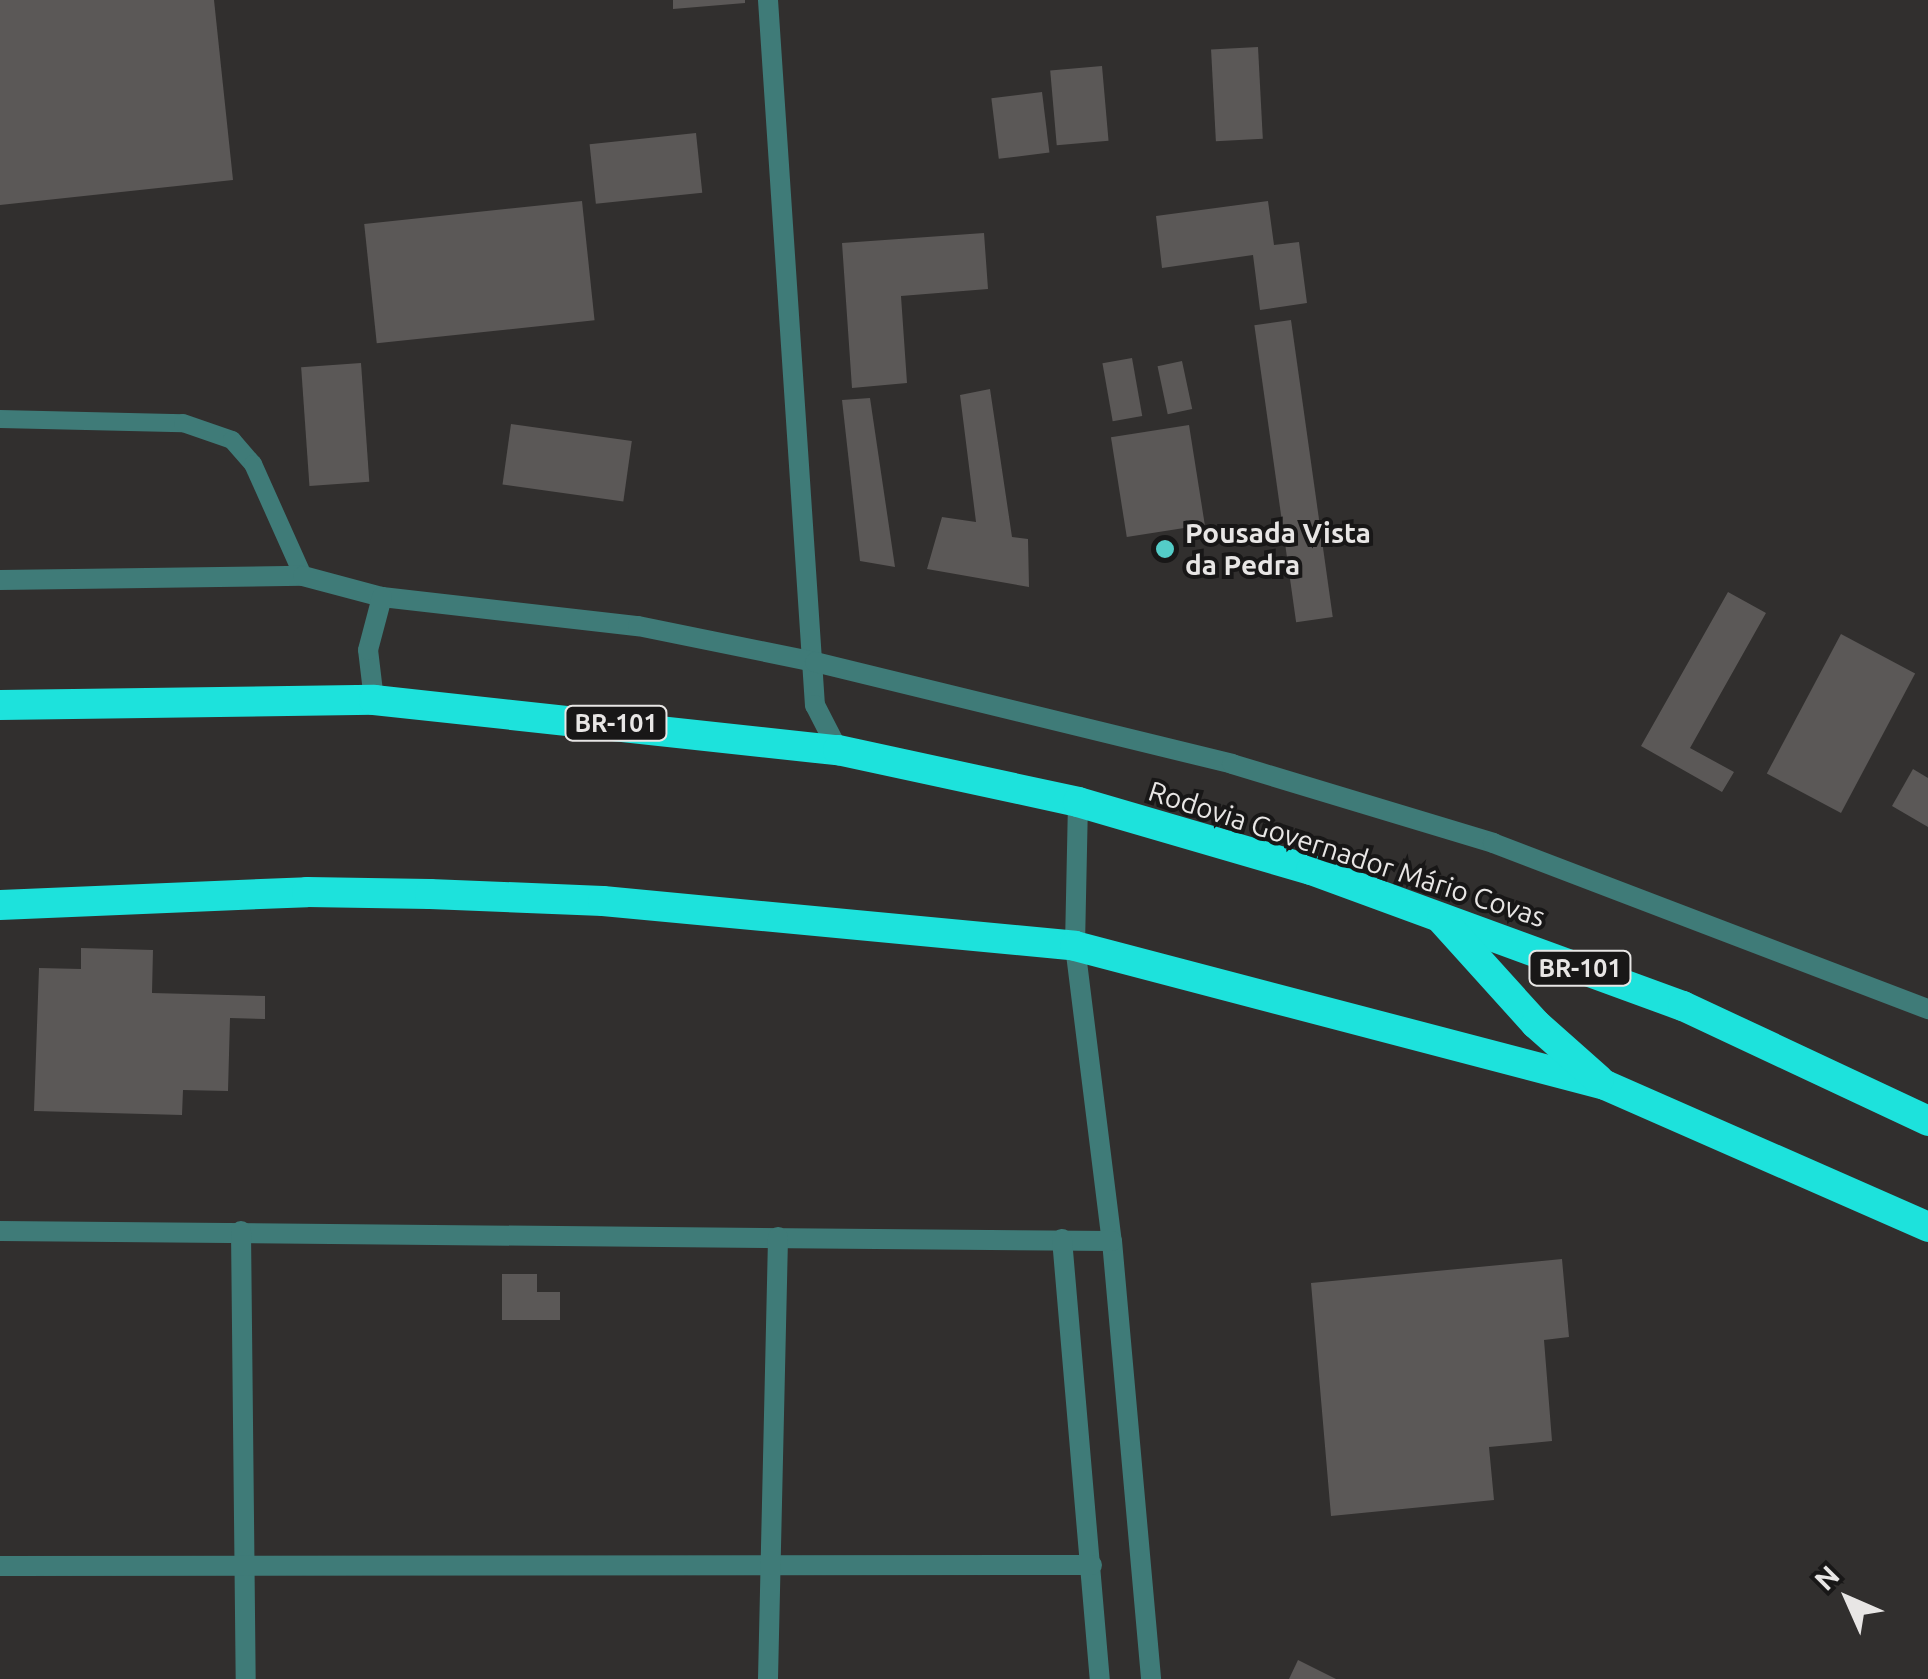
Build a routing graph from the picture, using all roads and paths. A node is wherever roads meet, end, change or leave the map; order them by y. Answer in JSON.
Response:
{"nodes":[{"id":1,"x":768,"y":0,"type":"edge"},
{"id":2,"x":0,"y":419,"type":"edge"},
{"id":3,"x":303,"y":576,"type":"junction"},
{"id":4,"x":0,"y":580,"type":"edge"},
{"id":5,"x":382,"y":597,"type":"junction"},
{"id":6,"x":816,"y":662,"type":"junction"},
{"id":7,"x":374,"y":700,"type":"junction"},
{"id":8,"x":0,"y":705,"type":"edge"},
{"id":9,"x":838,"y":750,"type":"junction"},
{"id":10,"x":1078,"y":802,"type":"junction"},
{"id":11,"x":0,"y":905,"type":"edge"},
{"id":12,"x":1437,"y":914,"type":"junction"},
{"id":13,"x":1075,"y":946,"type":"junction"},
{"id":14,"x":1928,"y":1009,"type":"edge"},
{"id":15,"x":1604,"y":1086,"type":"junction"},
{"id":16,"x":1928,"y":1120,"type":"edge"},
{"id":17,"x":1928,"y":1227,"type":"edge"},
{"id":18,"x":0,"y":1231,"type":"edge"},
{"id":19,"x":242,"y":1231,"type":"junction"},
{"id":20,"x":778,"y":1236,"type":"junction"},
{"id":21,"x":1062,"y":1239,"type":"junction"},
{"id":22,"x":1112,"y":1241,"type":"junction"},
{"id":23,"x":1092,"y":1564,"type":"junction"},
{"id":24,"x":770,"y":1565,"type":"junction"},
{"id":25,"x":0,"y":1566,"type":"edge"},
{"id":26,"x":244,"y":1566,"type":"junction"},
{"id":27,"x":246,"y":1679,"type":"edge"},
{"id":28,"x":768,"y":1679,"type":"edge"},
{"id":29,"x":1100,"y":1679,"type":"edge"},
{"id":30,"x":1151,"y":1679,"type":"edge"}],
"edges":[{"from":1,"to":6,"type":"street"},
{"from":2,"to":3,"type":"lane"},
{"from":3,"to":4,"type":"street"},
{"from":3,"to":5,"type":"street"},
{"from":5,"to":6,"type":"street"},
{"from":5,"to":7,"type":"street"},
{"from":6,"to":9,"type":"street"},
{"from":6,"to":14,"type":"street"},
{"from":7,"to":8,"type":"highway","name":"Rodovia Governador Mário Covas","number":"BR-101"},
{"from":7,"to":9,"type":"highway","name":"Rodovia Governador Mário Covas","number":"BR-101"},
{"from":9,"to":10,"type":"highway","name":"Rodovia Governador Mário Covas","number":"BR-101"},
{"from":10,"to":12,"type":"highway","name":"Rodovia Governador Mário Covas","number":"BR-101"},
{"from":10,"to":13,"type":"street"},
{"from":11,"to":13,"type":"highway"},
{"from":12,"to":15,"type":"highway"},
{"from":12,"to":16,"type":"highway","name":"Rodovia Governador Mário Covas","number":"BR-101"},
{"from":13,"to":15,"type":"highway"},
{"from":13,"to":22,"type":"street"},
{"from":15,"to":17,"type":"highway"},
{"from":18,"to":19,"type":"street"},
{"from":19,"to":20,"type":"street"},
{"from":19,"to":26,"type":"street"},
{"from":20,"to":21,"type":"street"},
{"from":20,"to":24,"type":"street"},
{"from":21,"to":22,"type":"street"},
{"from":21,"to":23,"type":"street"},
{"from":22,"to":30,"type":"street"},
{"from":23,"to":24,"type":"street"},
{"from":23,"to":29,"type":"street"},
{"from":24,"to":26,"type":"street"},
{"from":24,"to":28,"type":"street"},
{"from":25,"to":26,"type":"street"},
{"from":26,"to":27,"type":"street"}]}
